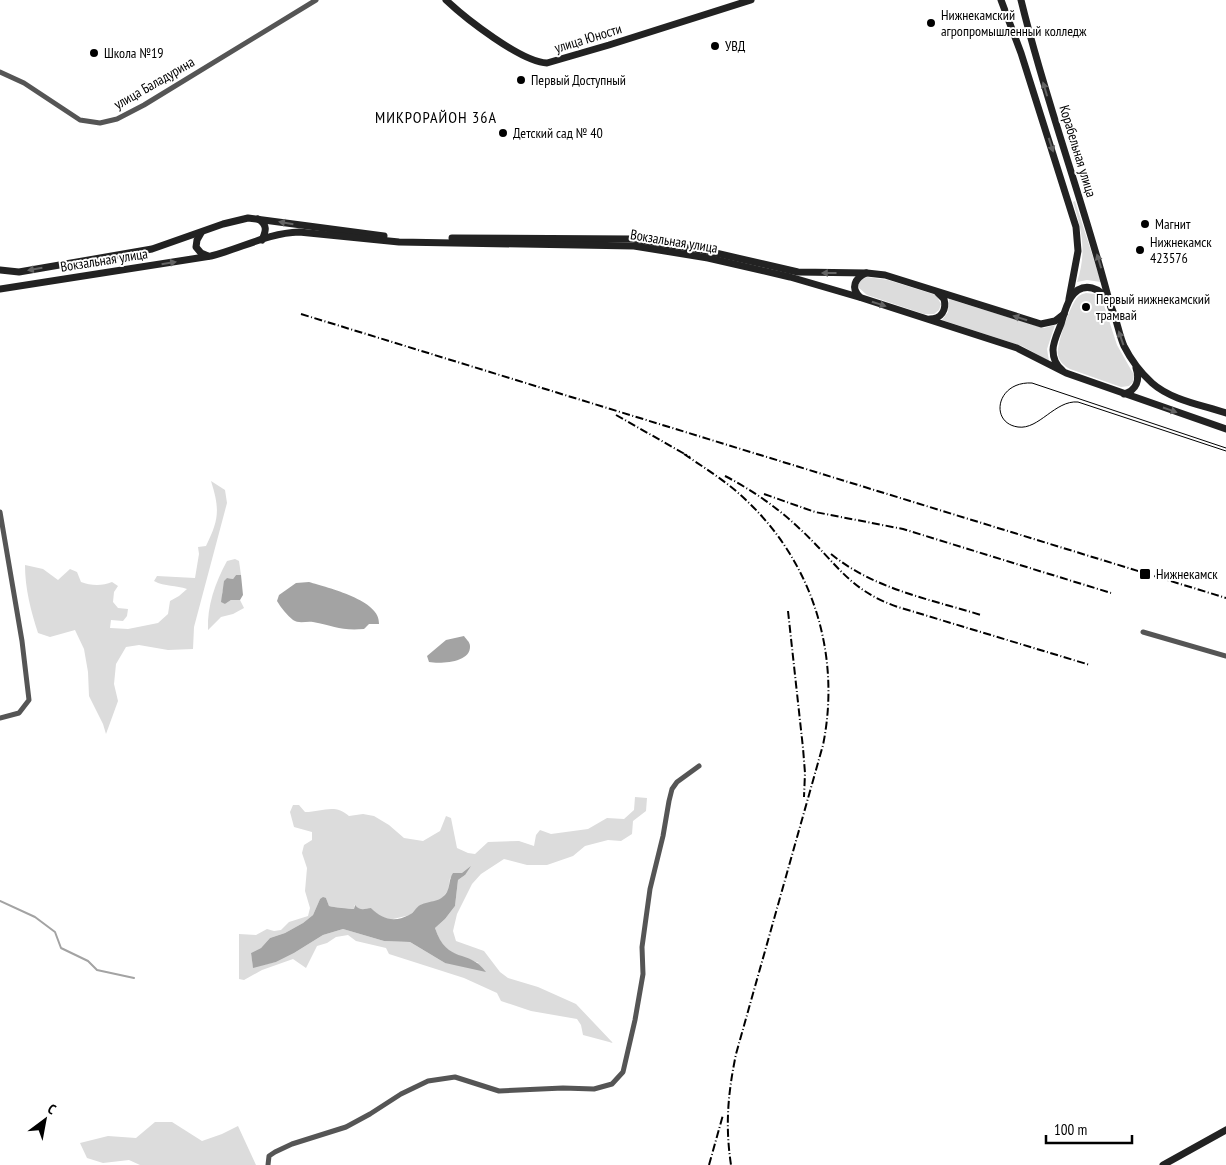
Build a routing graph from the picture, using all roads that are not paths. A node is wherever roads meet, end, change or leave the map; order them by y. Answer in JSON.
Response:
{"nodes":[{"id":1,"x":316,"y":0,"type":"edge"},
{"id":2,"x":446,"y":0,"type":"edge"},
{"id":3,"x":751,"y":0,"type":"edge"},
{"id":4,"x":1001,"y":0,"type":"edge"},
{"id":5,"x":1021,"y":0,"type":"edge"},
{"id":6,"x":0,"y":72,"type":"edge"},
{"id":7,"x":258,"y":218,"type":"junction"},
{"id":8,"x":202,"y":232,"type":"junction"},
{"id":9,"x":262,"y":240,"type":"junction"},
{"id":10,"x":211,"y":256,"type":"junction"},
{"id":11,"x":0,"y":270,"type":"edge"},
{"id":12,"x":866,"y":273,"type":"junction"},
{"id":13,"x":0,"y":289,"type":"edge"},
{"id":14,"x":935,"y":291,"type":"junction"},
{"id":15,"x":862,"y":298,"type":"junction"},
{"id":16,"x":1069,"y":299,"type":"junction"},
{"id":17,"x":1112,"y":308,"type":"junction"},
{"id":18,"x":1064,"y":314,"type":"junction"},
{"id":19,"x":927,"y":319,"type":"junction"},
{"id":20,"x":1136,"y":366,"type":"junction"},
{"id":21,"x":1066,"y":373,"type":"junction"},
{"id":22,"x":1124,"y":394,"type":"junction"},
{"id":23,"x":1226,"y":413,"type":"edge"},
{"id":24,"x":1226,"y":429,"type":"edge"},
{"id":25,"x":0,"y":512,"type":"edge"},
{"id":26,"x":1143,"y":632,"type":"dead end"},
{"id":27,"x":1226,"y":656,"type":"edge"},
{"id":28,"x":0,"y":718,"type":"edge"},
{"id":29,"x":699,"y":766,"type":"dead end"},
{"id":30,"x":1226,"y":1130,"type":"edge"},
{"id":31,"x":268,"y":1165,"type":"edge"},
{"id":32,"x":1163,"y":1165,"type":"edge"}],
"edges":[{"from":1,"to":6,"type":"street","name":"улица Баладурина"},
{"from":2,"to":3,"type":"main road","name":"улица Юности"},
{"from":4,"to":16,"type":"main road","name":"Корабельная улица","one_way":true},
{"from":17,"to":5,"type":"main road","name":"Корабельная улица","one_way":true},
{"from":7,"to":8,"type":"main road","name":"Вокзальная улица"},
{"from":7,"to":9,"type":"main road"},
{"from":12,"to":7,"type":"main road","name":"Вокзальная улица","one_way":true},
{"from":8,"to":10,"type":"main road"},
{"from":8,"to":11,"type":"main road","name":"Вокзальная улица","one_way":true},
{"from":9,"to":10,"type":"main road","name":"Вокзальная улица"},
{"from":9,"to":15,"type":"main road","name":"Вокзальная улица"},
{"from":13,"to":10,"type":"main road","name":"Вокзальная улица","one_way":true},
{"from":12,"to":14,"type":"main road","name":"Вокзальная улица"},
{"from":12,"to":15,"type":"main road"},
{"from":18,"to":14,"type":"main road","name":"Вокзальная улица","one_way":true},
{"from":14,"to":19,"type":"main road"},
{"from":15,"to":19,"type":"main road","name":"Вокзальная улица","one_way":true},
{"from":16,"to":17,"type":"main road"},
{"from":16,"to":18,"type":"main road"},
{"from":20,"to":17,"type":"main road","one_way":true},
{"from":18,"to":21,"type":"main road"},
{"from":19,"to":21,"type":"main road","name":"Вокзальная улица"},
{"from":20,"to":22,"type":"main road"},
{"from":20,"to":23,"type":"main road"},
{"from":21,"to":22,"type":"main road","name":"Вокзальная улица"},
{"from":22,"to":24,"type":"main road","name":"Вокзальная улица","one_way":true},
{"from":25,"to":28,"type":"street"},
{"from":26,"to":27,"type":"street"},
{"from":29,"to":31,"type":"street"},
{"from":30,"to":32,"type":"main road"}]}
